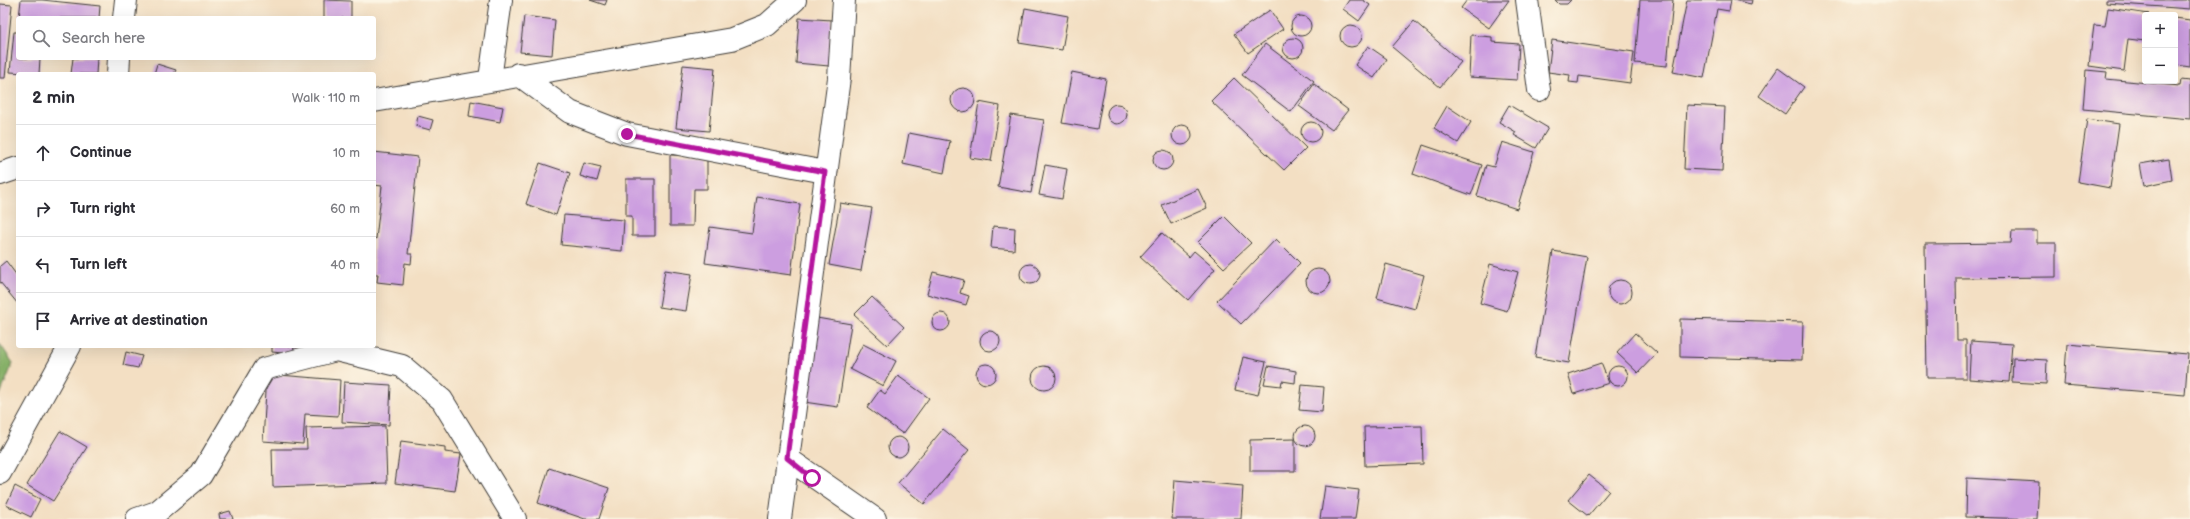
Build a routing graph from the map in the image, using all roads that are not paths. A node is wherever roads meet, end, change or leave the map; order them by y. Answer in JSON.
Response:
{"nodes":[{"id":1,"x":126,"y":0,"type":"edge"},
{"id":2,"x":501,"y":0,"type":"edge"},
{"id":3,"x":795,"y":0,"type":"edge"},
{"id":4,"x":844,"y":0,"type":"edge"},
{"id":5,"x":1527,"y":0,"type":"edge"},
{"id":6,"x":124,"y":16,"type":"edge"},
{"id":7,"x":119,"y":60,"type":"edge"},
{"id":8,"x":118,"y":72,"type":"edge"},
{"id":9,"x":518,"y":74,"type":"junction"},
{"id":10,"x":490,"y":80,"type":"junction"},
{"id":11,"x":1539,"y":90,"type":"dead end"},
{"id":12,"x":376,"y":100,"type":"edge"},
{"id":13,"x":16,"y":169,"type":"edge"},
{"id":14,"x":825,"y":172,"type":"junction"},
{"id":15,"x":0,"y":174,"type":"edge"},
{"id":16,"x":69,"y":348,"type":"edge"},
{"id":17,"x":787,"y":458,"type":"junction"},
{"id":18,"x":0,"y":473,"type":"edge"},
{"id":19,"x":137,"y":519,"type":"edge"},
{"id":20,"x":515,"y":519,"type":"edge"},
{"id":21,"x":780,"y":519,"type":"edge"},
{"id":22,"x":875,"y":519,"type":"edge"}],
"edges":[{"from":1,"to":6,"type":"street"},
{"from":2,"to":10,"type":"street"},
{"from":3,"to":9,"type":"street"},
{"from":4,"to":14,"type":"street"},
{"from":5,"to":11,"type":"street"},
{"from":7,"to":8,"type":"street"},
{"from":9,"to":10,"type":"street"},
{"from":9,"to":14,"type":"street"},
{"from":10,"to":12,"type":"street"},
{"from":13,"to":15,"type":"street"},
{"from":14,"to":17,"type":"street"},
{"from":16,"to":18,"type":"street"},
{"from":17,"to":21,"type":"street"},
{"from":17,"to":22,"type":"street"},
{"from":19,"to":20,"type":"street"}]}
